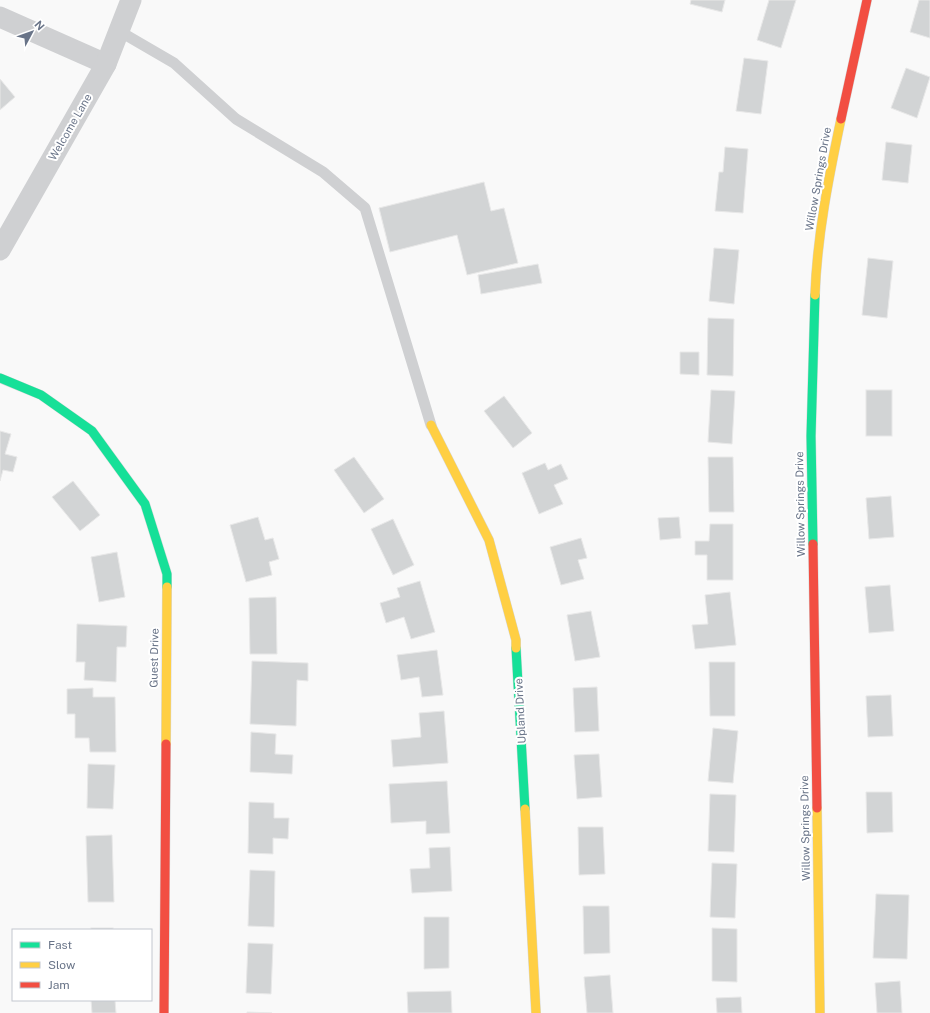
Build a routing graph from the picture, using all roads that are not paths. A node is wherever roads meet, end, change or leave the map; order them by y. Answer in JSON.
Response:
{"nodes":[{"id":1,"x":131,"y":0,"type":"edge"},
{"id":2,"x":867,"y":0,"type":"edge"},
{"id":3,"x":0,"y":17,"type":"edge"},
{"id":4,"x":119,"y":31,"type":"junction"},
{"id":5,"x":106,"y":64,"type":"junction"},
{"id":6,"x":0,"y":250,"type":"edge"},
{"id":7,"x":0,"y":378,"type":"edge"},
{"id":8,"x":431,"y":425,"type":"joint"},
{"id":9,"x":152,"y":985,"type":"edge"},
{"id":10,"x":164,"y":985,"type":"junction"},
{"id":11,"x":164,"y":1013,"type":"edge"},
{"id":12,"x":536,"y":1013,"type":"edge"},
{"id":13,"x":820,"y":1013,"type":"edge"}],
"edges":[{"from":1,"to":4,"type":"street","name":"Welcome Lane"},
{"from":2,"to":13,"type":"street","name":"Willow Springs Drive"},
{"from":3,"to":5,"type":"street"},
{"from":4,"to":5,"type":"street","name":"Welcome Lane"},
{"from":4,"to":8,"type":"lane"},
{"from":5,"to":6,"type":"street","name":"Welcome Lane"},
{"from":7,"to":10,"type":"street","name":"Guest Drive"},
{"from":8,"to":12,"type":"street","name":"Upland Drive"},
{"from":9,"to":10,"type":"lane"},
{"from":10,"to":11,"type":"street","name":"Guest Drive"}]}
